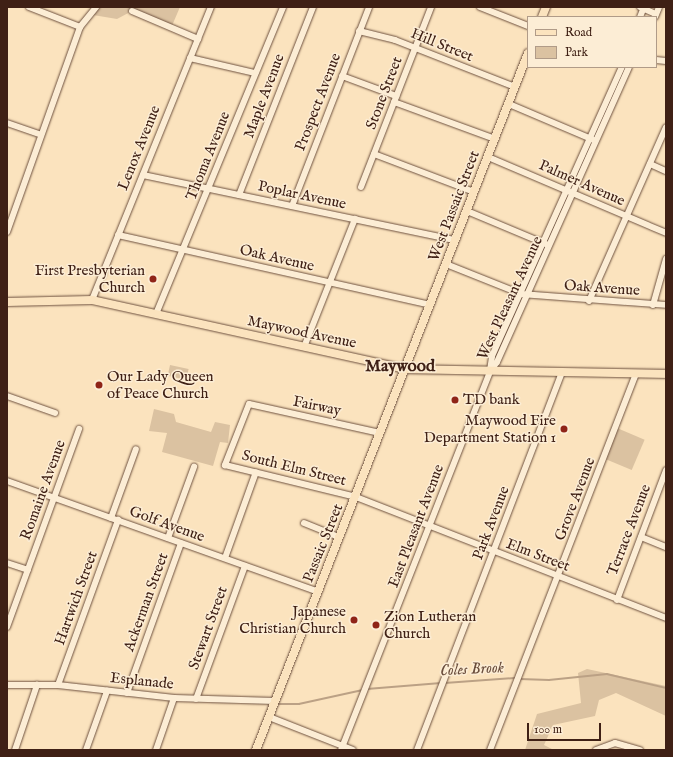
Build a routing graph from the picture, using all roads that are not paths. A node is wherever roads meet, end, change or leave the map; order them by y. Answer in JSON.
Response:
{"nodes":[{"id":1,"x":29,"y":7,"type":"edge"},
{"id":2,"x":96,"y":7,"type":"edge"},
{"id":3,"x":211,"y":7,"type":"edge"},
{"id":4,"x":283,"y":7,"type":"edge"},
{"id":5,"x":313,"y":7,"type":"edge"},
{"id":6,"x":369,"y":7,"type":"edge"},
{"id":7,"x":431,"y":7,"type":"edge"},
{"id":8,"x":480,"y":7,"type":"edge"},
{"id":9,"x":659,"y":7,"type":"edge"},
{"id":10,"x":642,"y":8,"type":"edge"},
{"id":11,"x":132,"y":11,"type":"dead end"},
{"id":12,"x":655,"y":16,"type":"edge"},
{"id":13,"x":527,"y":26,"type":"edge"},
{"id":14,"x":80,"y":27,"type":"junction"},
{"id":15,"x":359,"y":31,"type":"junction"},
{"id":16,"x":198,"y":39,"type":"junction"},
{"id":17,"x":415,"y":48,"type":"junction"},
{"id":18,"x":527,"y":56,"type":"edge"},
{"id":19,"x":190,"y":58,"type":"junction"},
{"id":20,"x":622,"y":68,"type":"edge"},
{"id":21,"x":628,"y":68,"type":"edge"},
{"id":22,"x":255,"y":74,"type":"junction"},
{"id":23,"x":342,"y":76,"type":"junction"},
{"id":24,"x":515,"y":88,"type":"junction"},
{"id":25,"x":395,"y":99,"type":"junction"},
{"id":26,"x":508,"y":104,"type":"junction"},
{"id":27,"x":7,"y":123,"type":"edge"},
{"id":28,"x":666,"y":127,"type":"edge"},
{"id":29,"x":41,"y":135,"type":"junction"},
{"id":30,"x":495,"y":139,"type":"junction"},
{"id":31,"x":593,"y":139,"type":"junction"},
{"id":32,"x":374,"y":154,"type":"junction"},
{"id":33,"x":488,"y":157,"type":"junction"},
{"id":34,"x":650,"y":164,"type":"junction"},
{"id":35,"x":666,"y":171,"type":"edge"},
{"id":36,"x":143,"y":174,"type":"junction"},
{"id":37,"x":361,"y":187,"type":"dead end"},
{"id":38,"x":208,"y":188,"type":"junction"},
{"id":39,"x":570,"y":191,"type":"junction"},
{"id":40,"x":474,"y":192,"type":"junction"},
{"id":41,"x":239,"y":195,"type":"junction"},
{"id":42,"x":292,"y":206,"type":"junction"},
{"id":43,"x":467,"y":211,"type":"junction"},
{"id":44,"x":626,"y":216,"type":"junction"},
{"id":45,"x":355,"y":219,"type":"junction"},
{"id":46,"x":7,"y":232,"type":"edge"},
{"id":47,"x":666,"y":233,"type":"edge"},
{"id":48,"x":118,"y":236,"type":"junction"},
{"id":49,"x":455,"y":240,"type":"junction"},
{"id":50,"x":547,"y":244,"type":"junction"},
{"id":51,"x":183,"y":250,"type":"junction"},
{"id":52,"x":666,"y":259,"type":"edge"},
{"id":53,"x":446,"y":264,"type":"junction"},
{"id":54,"x":330,"y":283,"type":"junction"},
{"id":55,"x":521,"y":294,"type":"junction"},
{"id":56,"x":528,"y":295,"type":"junction"},
{"id":57,"x":92,"y":300,"type":"junction"},
{"id":58,"x":588,"y":301,"type":"junction"},
{"id":59,"x":7,"y":302,"type":"edge"},
{"id":60,"x":430,"y":305,"type":"junction"},
{"id":61,"x":653,"y":305,"type":"junction"},
{"id":62,"x":666,"y":305,"type":"edge"},
{"id":63,"x":156,"y":314,"type":"junction"},
{"id":64,"x":304,"y":347,"type":"junction"},
{"id":65,"x":406,"y":369,"type":"junction"},
{"id":66,"x":490,"y":371,"type":"junction"},
{"id":67,"x":562,"y":372,"type":"junction"},
{"id":68,"x":636,"y":374,"type":"junction"},
{"id":69,"x":666,"y":374,"type":"edge"},
{"id":70,"x":7,"y":396,"type":"edge"},
{"id":71,"x":55,"y":413,"type":"dead end"},
{"id":72,"x":79,"y":429,"type":"dead end"},
{"id":73,"x":380,"y":432,"type":"junction"},
{"id":74,"x":136,"y":449,"type":"dead end"},
{"id":75,"x":225,"y":465,"type":"joint"},
{"id":76,"x":194,"y":467,"type":"dead end"},
{"id":77,"x":666,"y":470,"type":"edge"},
{"id":78,"x":256,"y":472,"type":"junction"},
{"id":79,"x":7,"y":481,"type":"edge"},
{"id":80,"x":664,"y":483,"type":"edge"},
{"id":81,"x":54,"y":497,"type":"junction"},
{"id":82,"x":356,"y":497,"type":"junction"},
{"id":83,"x":115,"y":519,"type":"junction"},
{"id":84,"x":304,"y":523,"type":"dead end"},
{"id":85,"x":430,"y":526,"type":"junction"},
{"id":86,"x":340,"y":537,"type":"junction"},
{"id":87,"x":641,"y":537,"type":"junction"},
{"id":88,"x":168,"y":538,"type":"junction"},
{"id":89,"x":181,"y":543,"type":"junction"},
{"id":90,"x":666,"y":547,"type":"edge"},
{"id":91,"x":495,"y":552,"type":"junction"},
{"id":92,"x":225,"y":558,"type":"junction"},
{"id":93,"x":7,"y":563,"type":"edge"},
{"id":94,"x":245,"y":566,"type":"junction"},
{"id":95,"x":28,"y":570,"type":"junction"},
{"id":96,"x":559,"y":577,"type":"junction"},
{"id":97,"x":318,"y":592,"type":"junction"},
{"id":98,"x":617,"y":600,"type":"junction"},
{"id":99,"x":666,"y":618,"type":"edge"},
{"id":100,"x":7,"y":627,"type":"edge"},
{"id":101,"x":7,"y":685,"type":"edge"},
{"id":102,"x":37,"y":685,"type":"junction"},
{"id":103,"x":58,"y":685,"type":"junction"},
{"id":104,"x":107,"y":691,"type":"junction"},
{"id":105,"x":127,"y":693,"type":"junction"},
{"id":106,"x":174,"y":698,"type":"junction"},
{"id":107,"x":196,"y":699,"type":"junction"},
{"id":108,"x":275,"y":701,"type":"junction"},
{"id":109,"x":269,"y":717,"type":"junction"},
{"id":110,"x":342,"y":748,"type":"edge"},
{"id":111,"x":15,"y":750,"type":"edge"},
{"id":112,"x":86,"y":750,"type":"edge"},
{"id":113,"x":156,"y":750,"type":"edge"},
{"id":114,"x":256,"y":750,"type":"edge"},
{"id":115,"x":353,"y":750,"type":"edge"},
{"id":116,"x":417,"y":750,"type":"edge"},
{"id":117,"x":490,"y":750,"type":"edge"},
{"id":118,"x":596,"y":750,"type":"edge"},
{"id":119,"x":640,"y":750,"type":"edge"}],
"edges":[{"from":1,"to":14,"type":"street"},
{"from":2,"to":14,"type":"street"},
{"from":3,"to":16,"type":"street","name":"Lenox Avenue"},
{"from":4,"to":22,"type":"street","name":"Thoma Avenue"},
{"from":5,"to":41,"type":"street","name":"Maple Avenue"},
{"from":6,"to":15,"type":"street","name":"Prospect Avenue"},
{"from":7,"to":17,"type":"street","name":"Stone Street"},
{"from":8,"to":13,"type":"street"},
{"from":9,"to":12,"type":"street"},
{"from":10,"to":12,"type":"street"},
{"from":11,"to":16,"type":"street"},
{"from":14,"to":29,"type":"street"},
{"from":15,"to":17,"type":"street","name":"Hill Street"},
{"from":15,"to":23,"type":"street","name":"Prospect Avenue"},
{"from":16,"to":19,"type":"street","name":"Lenox Avenue"},
{"from":17,"to":24,"type":"street","name":"Hill Street"},
{"from":17,"to":25,"type":"street","name":"Stone Street"},
{"from":18,"to":24,"type":"main road","name":"West Passaic Street"},
{"from":19,"to":22,"type":"street"},
{"from":19,"to":36,"type":"street","name":"Lenox Avenue"},
{"from":20,"to":31,"type":"street","name":"West Pleasant Avenue"},
{"from":21,"to":31,"type":"street","name":"West Pleasant Avenue"},
{"from":22,"to":38,"type":"street","name":"Thoma Avenue"},
{"from":23,"to":25,"type":"street"},
{"from":23,"to":42,"type":"street","name":"Prospect Avenue"},
{"from":24,"to":26,"type":"main road","name":"West Passaic Street"},
{"from":25,"to":30,"type":"street"},
{"from":25,"to":32,"type":"street","name":"Stone Street"},
{"from":26,"to":30,"type":"main road","name":"West Passaic Street"},
{"from":26,"to":31,"type":"street"},
{"from":27,"to":29,"type":"street"},
{"from":28,"to":34,"type":"street"},
{"from":29,"to":46,"type":"street"},
{"from":30,"to":33,"type":"main road","name":"West Passaic Street"},
{"from":31,"to":39,"type":"street","name":"West Pleasant Avenue"},
{"from":32,"to":37,"type":"street","name":"Stone Street"},
{"from":32,"to":40,"type":"street"},
{"from":33,"to":39,"type":"street","name":"Palmer Avenue"},
{"from":33,"to":40,"type":"main road","name":"West Passaic Street"},
{"from":34,"to":35,"type":"street"},
{"from":34,"to":44,"type":"street"},
{"from":36,"to":38,"type":"street","name":"Poplar Avenue"},
{"from":36,"to":48,"type":"street","name":"Lenox Avenue"},
{"from":38,"to":41,"type":"street","name":"Poplar Avenue"},
{"from":38,"to":51,"type":"street","name":"Thoma Avenue"},
{"from":39,"to":44,"type":"street","name":"Palmer Avenue"},
{"from":39,"to":50,"type":"street","name":"West Pleasant Avenue"},
{"from":40,"to":43,"type":"main road","name":"West Passaic Street"},
{"from":41,"to":42,"type":"street","name":"Poplar Avenue"},
{"from":42,"to":45,"type":"street","name":"Poplar Avenue"},
{"from":43,"to":49,"type":"main road","name":"West Passaic Street"},
{"from":43,"to":50,"type":"street"},
{"from":44,"to":47,"type":"street","name":"Palmer Avenue"},
{"from":44,"to":58,"type":"street"},
{"from":45,"to":49,"type":"street","name":"Poplar Avenue"},
{"from":45,"to":54,"type":"street"},
{"from":48,"to":51,"type":"street","name":"Oak Avenue"},
{"from":48,"to":57,"type":"street","name":"Lenox Avenue"},
{"from":49,"to":53,"type":"main road","name":"West Passaic Street"},
{"from":50,"to":55,"type":"street","name":"West Pleasant Avenue"},
{"from":50,"to":56,"type":"street","name":"West Pleasant Avenue"},
{"from":51,"to":54,"type":"street","name":"Oak Avenue"},
{"from":51,"to":63,"type":"street","name":"Thoma Avenue"},
{"from":52,"to":61,"type":"street"},
{"from":53,"to":55,"type":"street","name":"Oak Avenue"},
{"from":53,"to":60,"type":"main road","name":"West Passaic Street"},
{"from":54,"to":60,"type":"street","name":"Oak Avenue"},
{"from":54,"to":64,"type":"street"},
{"from":55,"to":56,"type":"street","name":"Oak Avenue"},
{"from":55,"to":66,"type":"street","name":"West Pleasant Avenue"},
{"from":56,"to":58,"type":"street","name":"Oak Avenue"},
{"from":56,"to":66,"type":"street","name":"West Pleasant Avenue"},
{"from":57,"to":59,"type":"main road","name":"Maywood Avenue"},
{"from":57,"to":63,"type":"main road","name":"Maywood Avenue"},
{"from":58,"to":61,"type":"street","name":"Oak Avenue"},
{"from":60,"to":65,"type":"main road","name":"West Passaic Street"},
{"from":61,"to":62,"type":"street","name":"Oak Avenue"},
{"from":63,"to":64,"type":"main road","name":"Maywood Avenue"},
{"from":64,"to":65,"type":"main road","name":"Maywood Avenue"},
{"from":65,"to":66,"type":"main road","name":"Maywood Avenue"},
{"from":65,"to":73,"type":"main road","name":"Passaic Street"},
{"from":66,"to":67,"type":"main road","name":"Maywood Avenue"},
{"from":66,"to":85,"type":"street","name":"East Pleasant Avenue"},
{"from":67,"to":68,"type":"main road","name":"Maywood Avenue"},
{"from":67,"to":91,"type":"street","name":"Park Avenue"},
{"from":68,"to":69,"type":"main road","name":"Maywood Avenue"},
{"from":68,"to":96,"type":"street","name":"Grove Avenue"},
{"from":70,"to":71,"type":"street"},
{"from":72,"to":81,"type":"street","name":"Romaine Avenue"},
{"from":73,"to":75,"type":"street","name":"Fairway"},
{"from":73,"to":82,"type":"main road","name":"Passaic Street"},
{"from":74,"to":83,"type":"street","name":"Hartwich Street"},
{"from":75,"to":78,"type":"street","name":"South Elm Street"},
{"from":76,"to":88,"type":"street"},
{"from":77,"to":80,"type":"street","name":"Terrace Avenue"},
{"from":78,"to":82,"type":"street","name":"South Elm Street"},
{"from":78,"to":92,"type":"street"},
{"from":79,"to":81,"type":"street","name":"Golf Avenue"},
{"from":80,"to":87,"type":"street","name":"Terrace Avenue"},
{"from":81,"to":83,"type":"street","name":"Golf Avenue"},
{"from":81,"to":95,"type":"street","name":"Romaine Avenue"},
{"from":82,"to":85,"type":"street","name":"Elm Street"},
{"from":82,"to":86,"type":"main road","name":"Passaic Street"},
{"from":83,"to":88,"type":"street","name":"Golf Avenue"},
{"from":83,"to":103,"type":"street","name":"Hartwich Street"},
{"from":84,"to":86,"type":"street"},
{"from":85,"to":91,"type":"street","name":"Elm Street"},
{"from":85,"to":110,"type":"street","name":"East Pleasant Avenue"},
{"from":86,"to":97,"type":"main road","name":"Passaic Street"},
{"from":87,"to":90,"type":"street"},
{"from":87,"to":98,"type":"street","name":"Terrace Avenue"},
{"from":88,"to":89,"type":"street","name":"Golf Avenue"},
{"from":89,"to":92,"type":"street","name":"Golf Avenue"},
{"from":89,"to":105,"type":"street","name":"Ackerman Street"},
{"from":91,"to":96,"type":"street","name":"Elm Street"},
{"from":91,"to":116,"type":"street","name":"Park Avenue"},
{"from":92,"to":94,"type":"street","name":"Golf Avenue"},
{"from":93,"to":95,"type":"street"},
{"from":94,"to":97,"type":"street","name":"Golf Avenue"},
{"from":94,"to":107,"type":"street","name":"Stewart Street"},
{"from":95,"to":100,"type":"street","name":"Romaine Avenue"},
{"from":96,"to":98,"type":"street","name":"Elm Street"},
{"from":96,"to":117,"type":"street","name":"Grove Avenue"},
{"from":97,"to":108,"type":"main road","name":"Passaic Street"},
{"from":98,"to":99,"type":"street","name":"Elm Street"},
{"from":101,"to":102,"type":"street","name":"Esplanade"},
{"from":102,"to":103,"type":"street","name":"Esplanade"},
{"from":102,"to":111,"type":"street"},
{"from":103,"to":104,"type":"street","name":"Esplanade"},
{"from":104,"to":105,"type":"street","name":"Esplanade"},
{"from":104,"to":112,"type":"street"},
{"from":105,"to":106,"type":"street","name":"Esplanade"},
{"from":106,"to":107,"type":"street","name":"Esplanade"},
{"from":106,"to":113,"type":"street"},
{"from":107,"to":108,"type":"street","name":"Esplanade"},
{"from":108,"to":109,"type":"main road","name":"Passaic Street"},
{"from":109,"to":110,"type":"street"},
{"from":109,"to":114,"type":"main road","name":"Passaic Street"},
{"from":110,"to":115,"type":"street"},
{"from":118,"to":119,"type":"street"}]}
